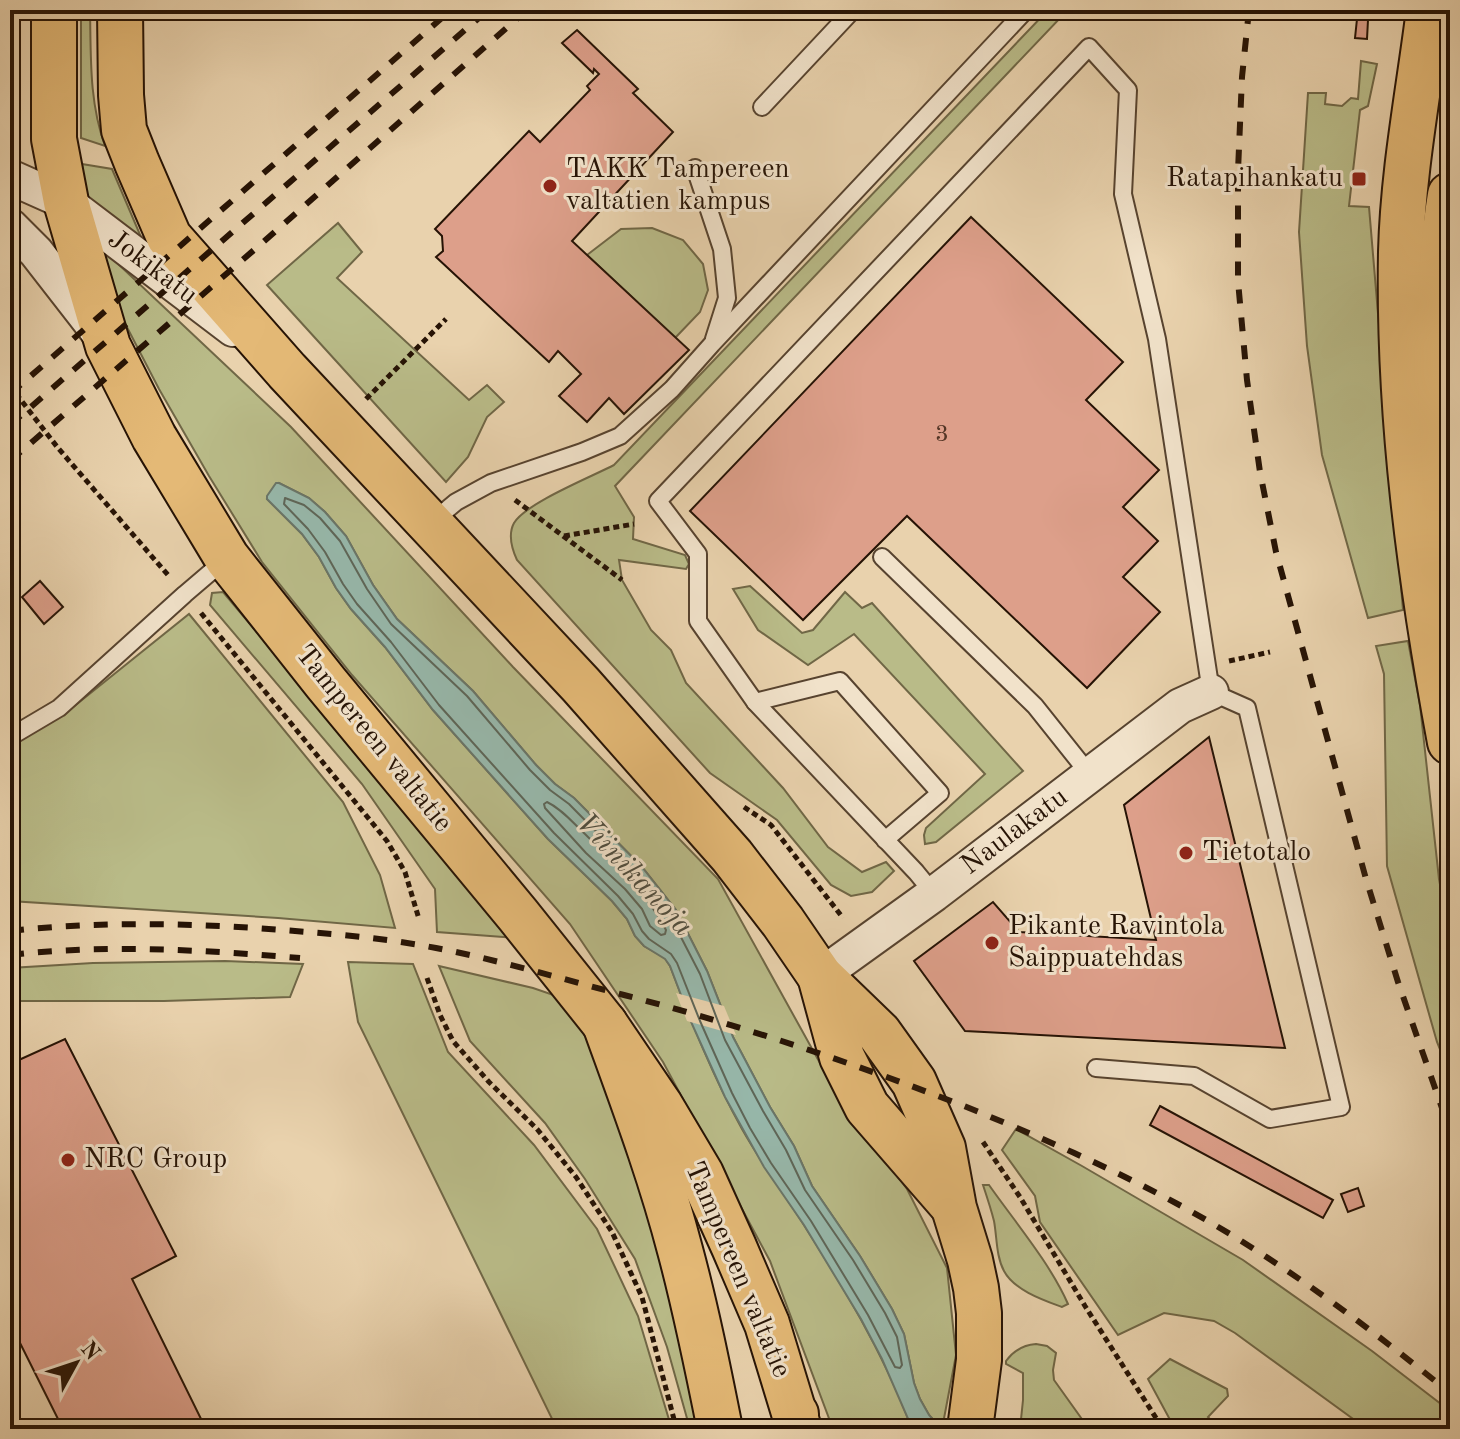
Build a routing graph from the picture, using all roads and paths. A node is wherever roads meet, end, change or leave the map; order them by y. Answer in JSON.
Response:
{"nodes":[{"id":1,"x":54,"y":10,"type":"edge"},
{"id":2,"x":120,"y":10,"type":"edge"},
{"id":3,"x":853,"y":10,"type":"edge"},
{"id":4,"x":1026,"y":10,"type":"edge"},
{"id":5,"x":1429,"y":10,"type":"edge"},
{"id":6,"x":762,"y":107,"type":"dead end"},
{"id":7,"x":695,"y":168,"type":"dead end"},
{"id":8,"x":10,"y":177,"type":"edge"},
{"id":9,"x":1450,"y":195,"type":"edge"},
{"id":10,"x":66,"y":202,"type":"junction"},
{"id":11,"x":10,"y":226,"type":"edge"},
{"id":12,"x":446,"y":319,"type":"dead end"},
{"id":13,"x":712,"y":344,"type":"junction"},
{"id":14,"x":108,"y":346,"type":"junction"},
{"id":15,"x":287,"y":371,"type":"junction"},
{"id":16,"x":10,"y":386,"type":"edge"},
{"id":17,"x":363,"y":403,"type":"dead end"},
{"id":18,"x":491,"y":483,"type":"junction"},
{"id":19,"x":430,"y":523,"type":"junction"},
{"id":20,"x":634,"y":524,"type":"dead end"},
{"id":21,"x":563,"y":536,"type":"junction"},
{"id":22,"x":1450,"y":536,"type":"edge"},
{"id":23,"x":882,"y":557,"type":"dead end"},
{"id":24,"x":227,"y":558,"type":"junction"},
{"id":25,"x":622,"y":580,"type":"dead end"},
{"id":26,"x":185,"y":594,"type":"junction"},
{"id":27,"x":1211,"y":692,"type":"junction"},
{"id":28,"x":755,"y":702,"type":"junction"},
{"id":29,"x":10,"y":737,"type":"edge"},
{"id":30,"x":1450,"y":742,"type":"edge"},
{"id":31,"x":1090,"y":775,"type":"junction"},
{"id":32,"x":885,"y":840,"type":"junction"},
{"id":33,"x":934,"y":894,"type":"junction"},
{"id":34,"x":419,"y":919,"type":"dead end"},
{"id":35,"x":820,"y":976,"type":"junction"},
{"id":36,"x":427,"y":978,"type":"dead end"},
{"id":37,"x":605,"y":1024,"type":"junction"},
{"id":38,"x":1096,"y":1068,"type":"dead end"},
{"id":39,"x":1085,"y":1306,"type":"dead end"},
{"id":40,"x":797,"y":1424,"type":"edge"},
{"id":41,"x":677,"y":1429,"type":"edge"},
{"id":42,"x":720,"y":1429,"type":"edge"},
{"id":43,"x":970,"y":1429,"type":"edge"},
{"id":44,"x":1163,"y":1429,"type":"edge"}],
"edges":[{"from":1,"to":10,"type":"main road","name":"Tampereen valtatie"},
{"from":2,"to":15,"type":"main road"},
{"from":3,"to":6,"type":"lane"},
{"from":4,"to":13,"type":"lane"},
{"from":5,"to":30,"type":"main road"},
{"from":7,"to":13,"type":"lane"},
{"from":8,"to":10,"type":"street","name":"Jokikatu"},
{"from":9,"to":22,"type":"main road"},
{"from":10,"to":14,"type":"main road","name":"Tampereen valtatie"},
{"from":10,"to":15,"type":"street","name":"Jokikatu"},
{"from":11,"to":14,"type":"street"},
{"from":12,"to":17,"type":"path"},
{"from":13,"to":18,"type":"lane"},
{"from":14,"to":24,"type":"main road","name":"Tampereen valtatie"},
{"from":15,"to":19,"type":"main road"},
{"from":16,"to":26,"type":"path"},
{"from":18,"to":19,"type":"lane"},
{"from":18,"to":21,"type":"path"},
{"from":19,"to":35,"type":"main road"},
{"from":20,"to":21,"type":"path"},
{"from":21,"to":25,"type":"path"},
{"from":23,"to":31,"type":"lane"},
{"from":24,"to":26,"type":"lane"},
{"from":24,"to":37,"type":"main road","name":"Tampereen valtatie"},
{"from":26,"to":29,"type":"lane"},
{"from":26,"to":34,"type":"path"},
{"from":27,"to":28,"type":"lane"},
{"from":27,"to":31,"type":"street","name":"Naulakatu"},
{"from":27,"to":38,"type":"lane"},
{"from":28,"to":32,"type":"lane"},
{"from":28,"to":32,"type":"lane"},
{"from":31,"to":33,"type":"street","name":"Naulakatu"},
{"from":32,"to":33,"type":"lane"},
{"from":33,"to":35,"type":"street","name":"Naulakatu"},
{"from":35,"to":43,"type":"main road"},
{"from":36,"to":41,"type":"path"},
{"from":37,"to":40,"type":"main road","name":"Tampereen valtatie"},
{"from":37,"to":42,"type":"main road"},
{"from":39,"to":44,"type":"path"}]}
